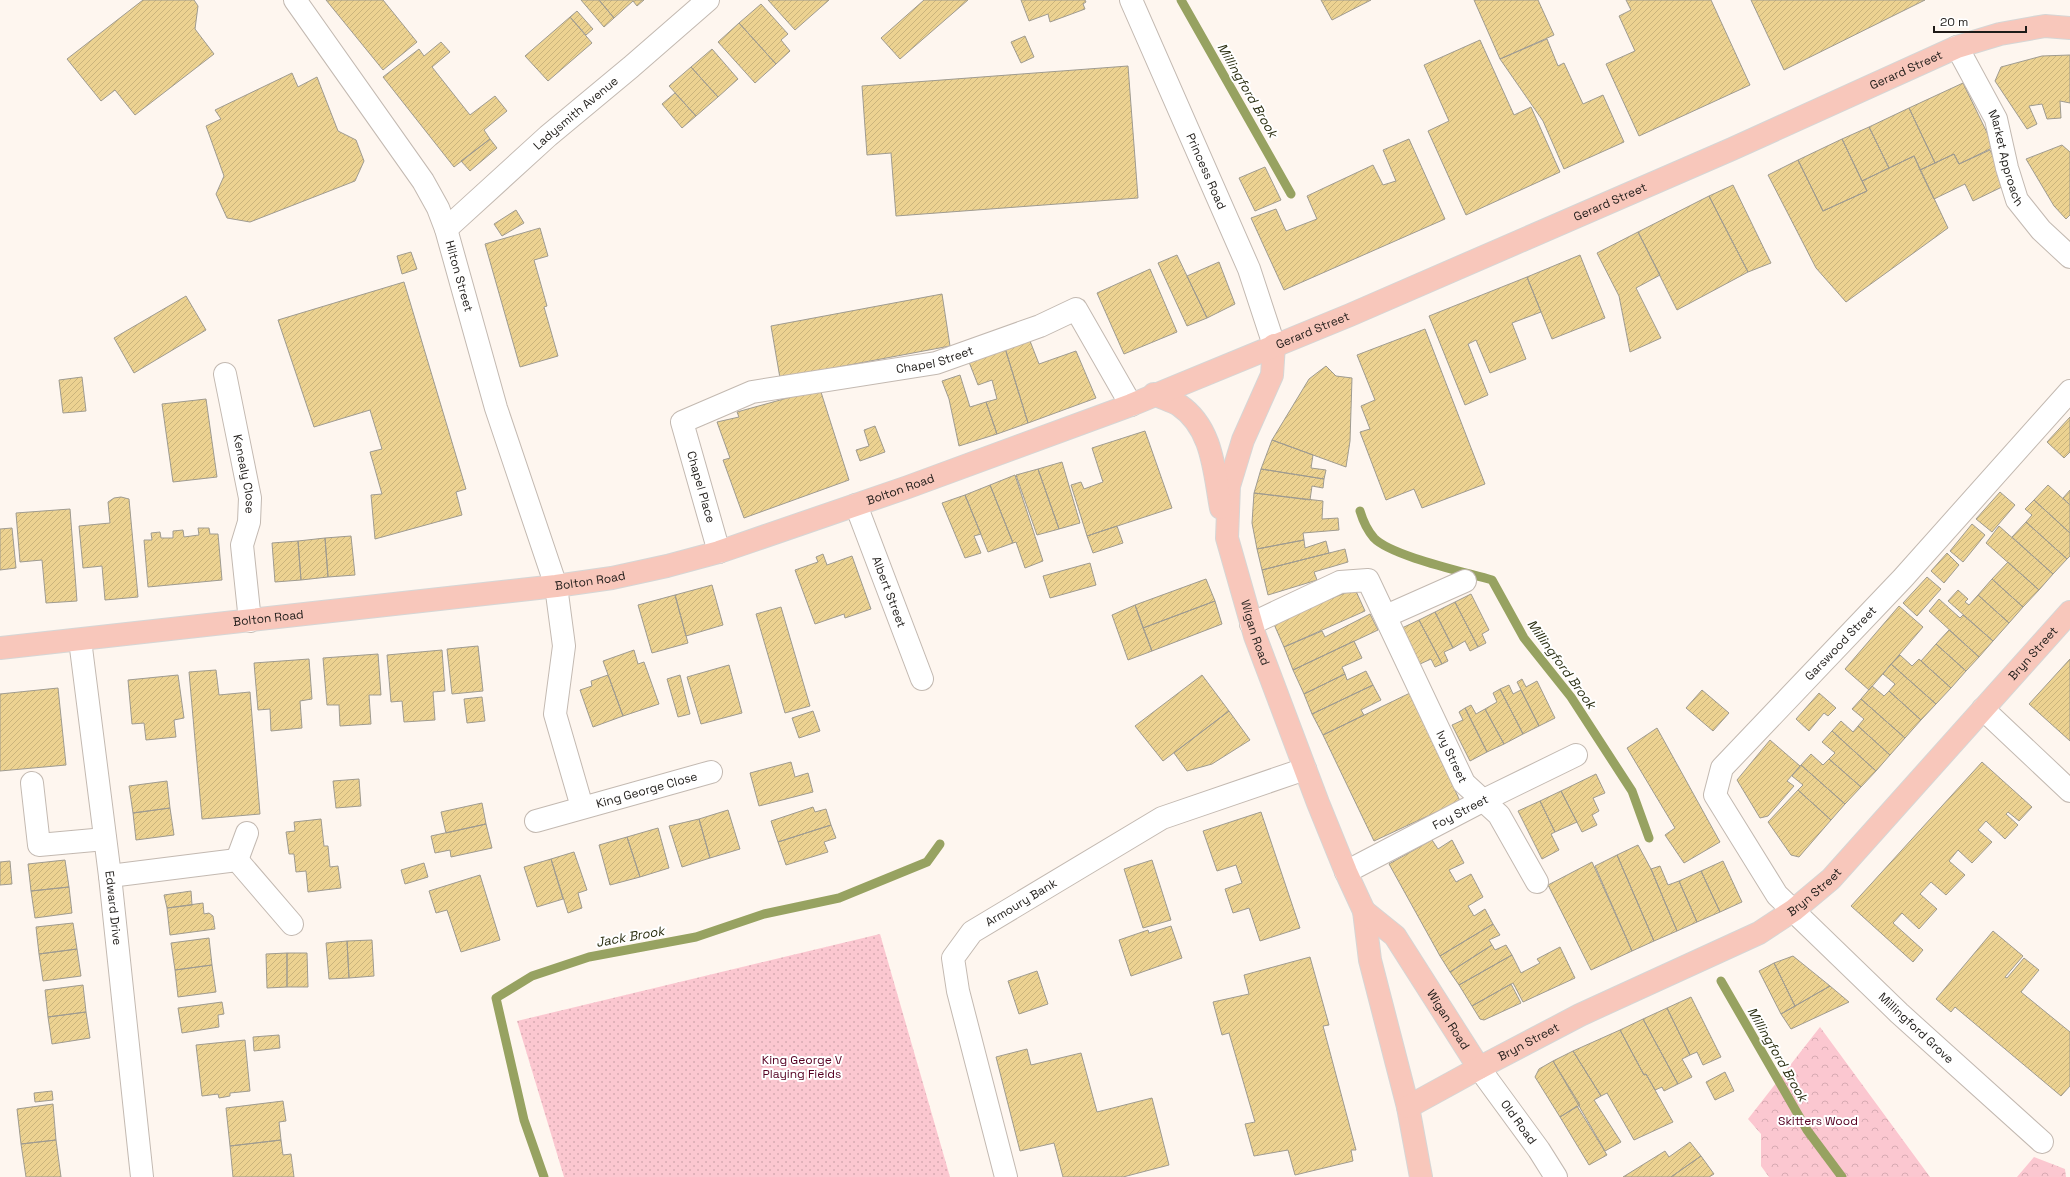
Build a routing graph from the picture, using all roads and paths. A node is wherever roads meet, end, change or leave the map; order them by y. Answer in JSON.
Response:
{"nodes":[{"id":1,"x":295,"y":0,"type":"edge"},
{"id":2,"x":708,"y":0,"type":"edge"},
{"id":3,"x":1131,"y":0,"type":"edge"},
{"id":4,"x":2070,"y":28,"type":"edge"},
{"id":5,"x":1957,"y":47,"type":"junction"},
{"id":6,"x":446,"y":229,"type":"junction"},
{"id":7,"x":2070,"y":257,"type":"edge"},
{"id":8,"x":1274,"y":346,"type":"junction"},
{"id":9,"x":225,"y":374,"type":"dead end"},
{"id":10,"x":2070,"y":391,"type":"edge"},
{"id":11,"x":1154,"y":394,"type":"junction"},
{"id":12,"x":1131,"y":404,"type":"junction"},
{"id":13,"x":682,"y":422,"type":"joint"},
{"id":14,"x":856,"y":505,"type":"junction"},
{"id":15,"x":1227,"y":538,"type":"junction"},
{"id":16,"x":720,"y":552,"type":"junction"},
{"id":17,"x":1465,"y":581,"type":"dead end"},
{"id":18,"x":556,"y":586,"type":"junction"},
{"id":19,"x":2070,"y":612,"type":"edge"},
{"id":20,"x":1386,"y":616,"type":"junction"},
{"id":21,"x":250,"y":621,"type":"junction"},
{"id":22,"x":1250,"y":624,"type":"junction"},
{"id":23,"x":80,"y":640,"type":"junction"},
{"id":24,"x":0,"y":648,"type":"edge"},
{"id":25,"x":922,"y":678,"type":"dead end"},
{"id":26,"x":1983,"y":709,"type":"junction"},
{"id":27,"x":1576,"y":755,"type":"dead end"},
{"id":28,"x":1305,"y":769,"type":"junction"},
{"id":29,"x":711,"y":772,"type":"dead end"},
{"id":30,"x":32,"y":783,"type":"dead end"},
{"id":31,"x":2070,"y":792,"type":"edge"},
{"id":32,"x":1482,"y":801,"type":"junction"},
{"id":33,"x":582,"y":807,"type":"junction"},
{"id":34,"x":536,"y":821,"type":"dead end"},
{"id":35,"x":247,"y":833,"type":"dead end"},
{"id":36,"x":105,"y":839,"type":"junction"},
{"id":37,"x":237,"y":860,"type":"junction"},
{"id":38,"x":1346,"y":872,"type":"junction"},
{"id":39,"x":110,"y":876,"type":"junction"},
{"id":40,"x":1537,"y":882,"type":"dead end"},
{"id":41,"x":1794,"y":910,"type":"junction"},
{"id":42,"x":1364,"y":911,"type":"junction"},
{"id":43,"x":292,"y":924,"type":"dead end"},
{"id":44,"x":1479,"y":1068,"type":"junction"},
{"id":45,"x":1408,"y":1107,"type":"junction"},
{"id":46,"x":2042,"y":1142,"type":"dead end"},
{"id":47,"x":142,"y":1177,"type":"edge"},
{"id":48,"x":1006,"y":1177,"type":"edge"},
{"id":49,"x":1421,"y":1177,"type":"edge"},
{"id":50,"x":1556,"y":1177,"type":"edge"}],
"edges":[{"from":1,"to":6,"type":"street","name":"Hilton Street"},
{"from":2,"to":6,"type":"street","name":"Ladysmith Avenue"},
{"from":3,"to":8,"type":"street","name":"Princess Road"},
{"from":4,"to":5,"type":"main road","name":"Gerard Street"},
{"from":5,"to":7,"type":"street","name":"Market Approach"},
{"from":5,"to":8,"type":"main road","name":"Gerard Street"},
{"from":6,"to":18,"type":"street","name":"Hilton Street"},
{"from":8,"to":11,"type":"main road","name":"Gerard Street"},
{"from":8,"to":15,"type":"main road","name":"Wigan Road"},
{"from":9,"to":21,"type":"street","name":"Kenealy Close"},
{"from":10,"to":41,"type":"street","name":"Garswood Street"},
{"from":11,"to":12,"type":"main road","name":"Bolton Road"},
{"from":11,"to":15,"type":"main road"},
{"from":12,"to":13,"type":"street","name":"Chapel Street"},
{"from":12,"to":14,"type":"main road","name":"Bolton Road"},
{"from":13,"to":16,"type":"street","name":"Chapel Place"},
{"from":14,"to":16,"type":"main road","name":"Bolton Road"},
{"from":14,"to":25,"type":"street","name":"Albert Street"},
{"from":15,"to":22,"type":"main road","name":"Wigan Road"},
{"from":16,"to":18,"type":"main road","name":"Bolton Road"},
{"from":17,"to":20,"type":"street"},
{"from":18,"to":21,"type":"main road","name":"Bolton Road"},
{"from":18,"to":33,"type":"street","name":"King George Close"},
{"from":19,"to":26,"type":"main road","name":"Bryn Street"},
{"from":20,"to":22,"type":"street","name":"Ivy Street"},
{"from":20,"to":32,"type":"street","name":"Ivy Street"},
{"from":21,"to":23,"type":"main road","name":"Bolton Road"},
{"from":22,"to":28,"type":"main road","name":"Wigan Road"},
{"from":23,"to":24,"type":"main road","name":"Bolton Road"},
{"from":23,"to":36,"type":"street","name":"Edward Drive"},
{"from":26,"to":31,"type":"street"},
{"from":26,"to":41,"type":"main road","name":"Bryn Street"},
{"from":27,"to":32,"type":"street","name":"Foy Street"},
{"from":28,"to":38,"type":"main road","name":"Wigan Road"},
{"from":28,"to":48,"type":"street","name":"Armoury Bank"},
{"from":29,"to":33,"type":"street","name":"King George Close"},
{"from":30,"to":36,"type":"street"},
{"from":32,"to":38,"type":"street","name":"Foy Street"},
{"from":32,"to":40,"type":"street","name":"Ivy Street"},
{"from":33,"to":34,"type":"street","name":"King George Close"},
{"from":35,"to":37,"type":"street"},
{"from":36,"to":39,"type":"street","name":"Edward Drive"},
{"from":37,"to":39,"type":"street"},
{"from":37,"to":43,"type":"street"},
{"from":38,"to":42,"type":"main road","name":"Wigan Road"},
{"from":39,"to":47,"type":"street","name":"Edward Drive"},
{"from":41,"to":44,"type":"main road","name":"Bryn Street"},
{"from":41,"to":46,"type":"street","name":"Millingford Grove"},
{"from":42,"to":44,"type":"main road","name":"Wigan Road"},
{"from":42,"to":45,"type":"main road","name":"Wigan Road"},
{"from":44,"to":45,"type":"main road"},
{"from":44,"to":50,"type":"street","name":"Old Road"},
{"from":45,"to":49,"type":"main road","name":"Wigan Road"}]}
